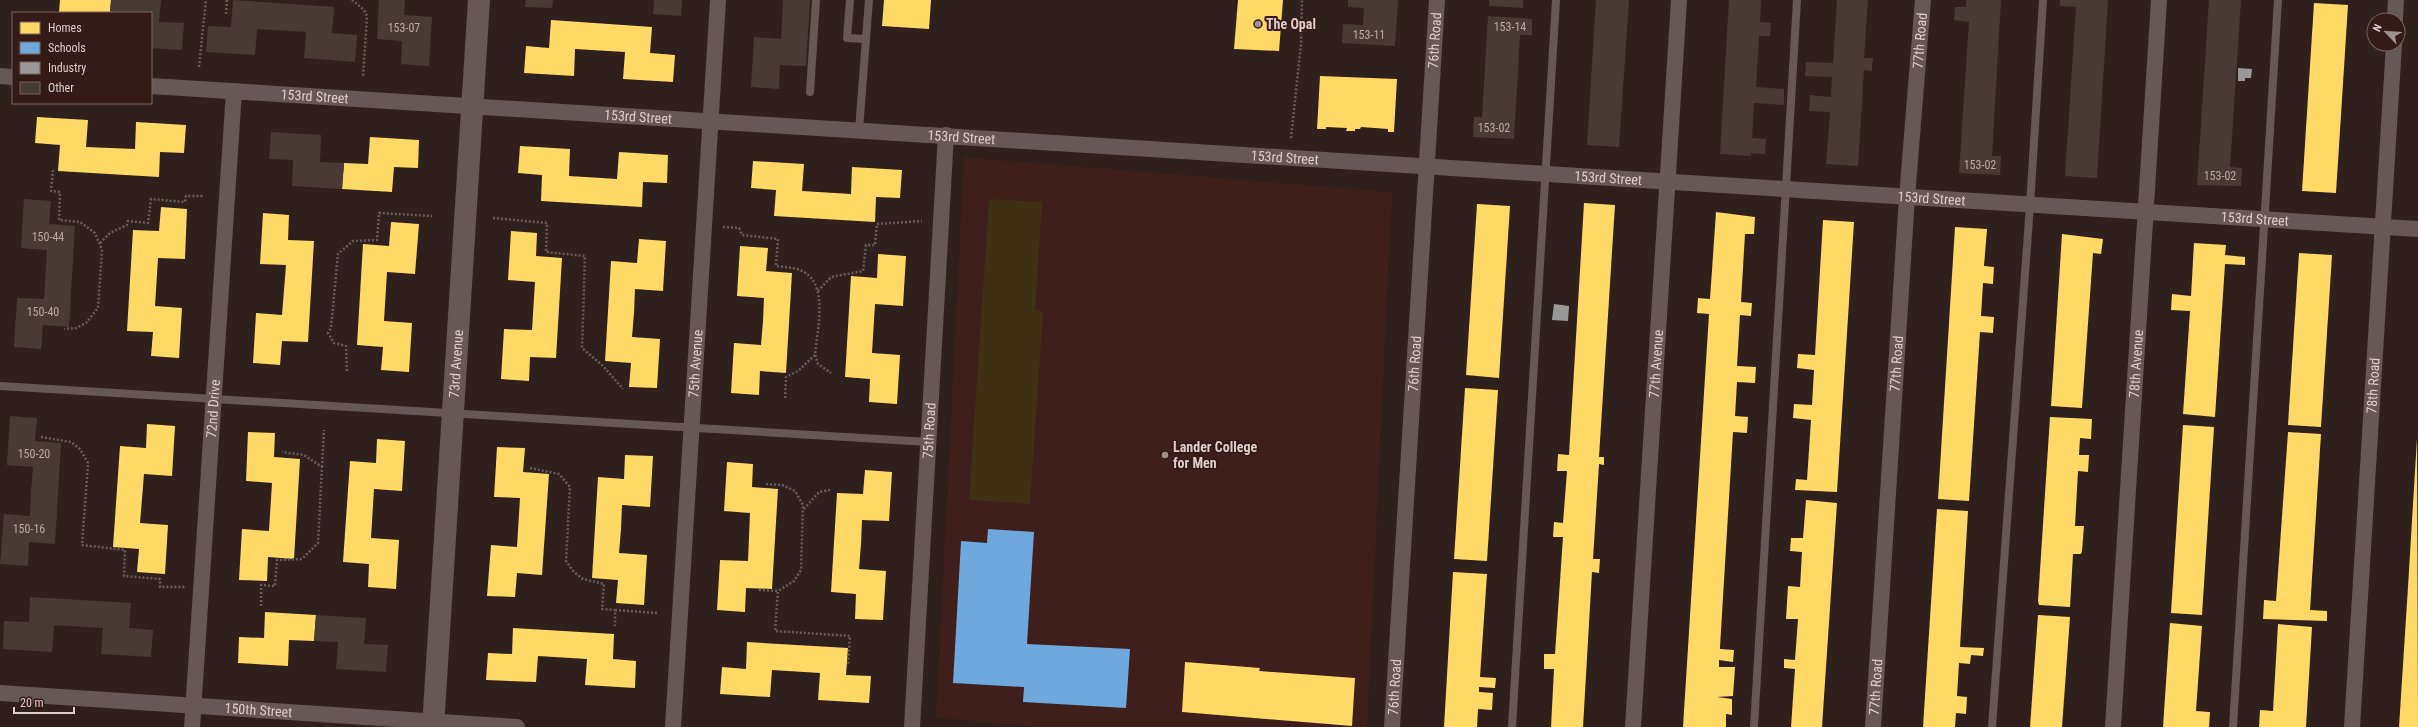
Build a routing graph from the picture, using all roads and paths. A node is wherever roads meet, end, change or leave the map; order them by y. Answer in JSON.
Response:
{"nodes":[{"id":1,"x":206,"y":0,"type":"edge"},
{"id":2,"x":227,"y":0,"type":"edge"},
{"id":3,"x":352,"y":0,"type":"edge"},
{"id":4,"x":479,"y":0,"type":"edge"},
{"id":5,"x":718,"y":0,"type":"edge"},
{"id":6,"x":816,"y":0,"type":"edge"},
{"id":7,"x":850,"y":0,"type":"edge"},
{"id":8,"x":869,"y":0,"type":"edge"},
{"id":9,"x":1302,"y":0,"type":"edge"},
{"id":10,"x":1437,"y":0,"type":"edge"},
{"id":11,"x":1556,"y":0,"type":"edge"},
{"id":12,"x":1679,"y":0,"type":"edge"},
{"id":13,"x":1797,"y":0,"type":"edge"},
{"id":14,"x":1923,"y":0,"type":"edge"},
{"id":15,"x":2043,"y":0,"type":"edge"},
{"id":16,"x":2159,"y":0,"type":"edge"},
{"id":17,"x":2278,"y":0,"type":"edge"},
{"id":18,"x":2396,"y":0,"type":"edge"},
{"id":19,"x":2395,"y":12,"type":"edge"},
{"id":20,"x":226,"y":14,"type":"dead end"},
{"id":21,"x":866,"y":39,"type":"junction"},
{"id":22,"x":2394,"y":52,"type":"edge"},
{"id":23,"x":199,"y":67,"type":"dead end"},
{"id":24,"x":0,"y":76,"type":"edge"},
{"id":25,"x":12,"y":77,"type":"edge"},
{"id":26,"x":363,"y":78,"type":"dead end"},
{"id":27,"x":152,"y":86,"type":"edge"},
{"id":28,"x":234,"y":91,"type":"junction"},
{"id":29,"x":810,"y":92,"type":"dead end"},
{"id":30,"x":472,"y":106,"type":"junction"},
{"id":31,"x":711,"y":121,"type":"junction"},
{"id":32,"x":860,"y":130,"type":"junction"},
{"id":33,"x":946,"y":135,"type":"junction"},
{"id":34,"x":1291,"y":138,"type":"dead end"},
{"id":35,"x":1428,"y":166,"type":"junction"},
{"id":36,"x":52,"y":170,"type":"dead end"},
{"id":37,"x":1546,"y":174,"type":"junction"},
{"id":38,"x":1667,"y":181,"type":"junction"},
{"id":39,"x":1786,"y":189,"type":"junction"},
{"id":40,"x":204,"y":196,"type":"dead end"},
{"id":41,"x":1907,"y":197,"type":"junction"},
{"id":42,"x":2030,"y":204,"type":"junction"},
{"id":43,"x":2146,"y":212,"type":"junction"},
{"id":44,"x":432,"y":216,"type":"dead end"},
{"id":45,"x":493,"y":218,"type":"dead end"},
{"id":46,"x":2265,"y":219,"type":"junction"},
{"id":47,"x":922,"y":221,"type":"dead end"},
{"id":48,"x":723,"y":227,"type":"dead end"},
{"id":49,"x":2384,"y":227,"type":"junction"},
{"id":50,"x":2418,"y":229,"type":"edge"},
{"id":51,"x":100,"y":243,"type":"junction"},
{"id":52,"x":818,"y":291,"type":"junction"},
{"id":53,"x":64,"y":329,"type":"dead end"},
{"id":54,"x":815,"y":354,"type":"junction"},
{"id":55,"x":347,"y":372,"type":"dead end"},
{"id":56,"x":831,"y":373,"type":"dead end"},
{"id":57,"x":0,"y":386,"type":"edge"},
{"id":58,"x":623,"y":389,"type":"dead end"},
{"id":59,"x":214,"y":399,"type":"junction"},
{"id":60,"x":785,"y":400,"type":"dead end"},
{"id":61,"x":453,"y":414,"type":"junction"},
{"id":62,"x":692,"y":428,"type":"junction"},
{"id":63,"x":324,"y":430,"type":"dead end"},
{"id":64,"x":40,"y":437,"type":"dead end"},
{"id":65,"x":929,"y":442,"type":"junction"},
{"id":66,"x":282,"y":452,"type":"dead end"},
{"id":67,"x":322,"y":467,"type":"junction"},
{"id":68,"x":530,"y":468,"type":"dead end"},
{"id":69,"x":766,"y":484,"type":"dead end"},
{"id":70,"x":830,"y":490,"type":"dead end"},
{"id":71,"x":803,"y":509,"type":"junction"},
{"id":72,"x":201,"y":587,"type":"junction"},
{"id":73,"x":760,"y":590,"type":"dead end"},
{"id":74,"x":778,"y":591,"type":"junction"},
{"id":75,"x":261,"y":606,"type":"dead end"},
{"id":76,"x":616,"y":610,"type":"junction"},
{"id":77,"x":657,"y":613,"type":"dead end"},
{"id":78,"x":615,"y":626,"type":"dead end"},
{"id":79,"x":848,"y":666,"type":"dead end"},
{"id":80,"x":0,"y":693,"type":"edge"},
{"id":81,"x":193,"y":707,"type":"junction"},
{"id":82,"x":433,"y":724,"type":"edge"},
{"id":83,"x":192,"y":727,"type":"edge"},
{"id":84,"x":517,"y":727,"type":"edge"},
{"id":85,"x":673,"y":727,"type":"edge"},
{"id":86,"x":912,"y":727,"type":"edge"},
{"id":87,"x":1392,"y":727,"type":"edge"},
{"id":88,"x":1512,"y":727,"type":"edge"},
{"id":89,"x":1633,"y":727,"type":"edge"},
{"id":90,"x":1754,"y":727,"type":"edge"},
{"id":91,"x":1873,"y":727,"type":"edge"},
{"id":92,"x":1992,"y":727,"type":"edge"},
{"id":93,"x":2113,"y":727,"type":"edge"},
{"id":94,"x":2233,"y":727,"type":"edge"},
{"id":95,"x":2352,"y":727,"type":"edge"}],
"edges":[{"from":1,"to":23,"type":"path"},
{"from":2,"to":20,"type":"path"},
{"from":3,"to":26,"type":"path"},
{"from":4,"to":30,"type":"street","name":"73rd Avenue"},
{"from":5,"to":31,"type":"street","name":"75th Avenue"},
{"from":6,"to":29,"type":"lane"},
{"from":7,"to":21,"type":"lane"},
{"from":8,"to":21,"type":"lane"},
{"from":9,"to":34,"type":"path"},
{"from":10,"to":35,"type":"street","name":"76th Road"},
{"from":11,"to":37,"type":"lane"},
{"from":12,"to":38,"type":"street","name":"77th Avenue"},
{"from":13,"to":39,"type":"lane"},
{"from":14,"to":41,"type":"street","name":"77th Road"},
{"from":15,"to":42,"type":"lane"},
{"from":16,"to":43,"type":"street","name":"78th Avenue"},
{"from":17,"to":46,"type":"lane"},
{"from":18,"to":19,"type":"street"},
{"from":21,"to":32,"type":"lane"},
{"from":22,"to":49,"type":"street","name":"78th Road"},
{"from":24,"to":25,"type":"street"},
{"from":27,"to":28,"type":"street","name":"153rd Street"},
{"from":28,"to":30,"type":"street","name":"153rd Street"},
{"from":28,"to":59,"type":"street","name":"72nd Drive"},
{"from":30,"to":31,"type":"street","name":"153rd Street"},
{"from":30,"to":61,"type":"street","name":"73rd Avenue"},
{"from":31,"to":32,"type":"street","name":"153rd Street"},
{"from":31,"to":62,"type":"street","name":"75th Avenue"},
{"from":32,"to":33,"type":"street","name":"153rd Street"},
{"from":33,"to":35,"type":"street","name":"153rd Street"},
{"from":33,"to":65,"type":"street","name":"75th Road"},
{"from":35,"to":37,"type":"street","name":"153rd Street"},
{"from":35,"to":87,"type":"street","name":"76th Road"},
{"from":36,"to":51,"type":"path"},
{"from":37,"to":38,"type":"street","name":"153rd Street"},
{"from":37,"to":88,"type":"lane"},
{"from":38,"to":39,"type":"street","name":"153rd Street"},
{"from":38,"to":89,"type":"street","name":"77th Avenue"},
{"from":39,"to":41,"type":"street","name":"153rd Street"},
{"from":39,"to":90,"type":"lane"},
{"from":40,"to":51,"type":"path"},
{"from":41,"to":42,"type":"street","name":"153rd Street"},
{"from":41,"to":91,"type":"street","name":"77th Road"},
{"from":42,"to":43,"type":"street","name":"153rd Street"},
{"from":42,"to":92,"type":"lane"},
{"from":43,"to":46,"type":"street","name":"153rd Street"},
{"from":43,"to":93,"type":"street","name":"78th Avenue"},
{"from":44,"to":55,"type":"path"},
{"from":45,"to":58,"type":"path"},
{"from":46,"to":49,"type":"street","name":"153rd Street"},
{"from":46,"to":94,"type":"lane"},
{"from":47,"to":52,"type":"path"},
{"from":48,"to":52,"type":"path"},
{"from":49,"to":50,"type":"street","name":"153rd Street"},
{"from":49,"to":95,"type":"street","name":"78th Road"},
{"from":51,"to":53,"type":"path"},
{"from":52,"to":54,"type":"path"},
{"from":54,"to":56,"type":"path"},
{"from":54,"to":60,"type":"path"},
{"from":57,"to":59,"type":"lane"},
{"from":59,"to":61,"type":"lane"},
{"from":59,"to":72,"type":"street","name":"72nd Drive"},
{"from":61,"to":62,"type":"lane"},
{"from":61,"to":82,"type":"street","name":"73rd Avenue"},
{"from":62,"to":65,"type":"lane"},
{"from":62,"to":85,"type":"street","name":"75th Avenue"},
{"from":63,"to":67,"type":"path"},
{"from":64,"to":72,"type":"path"},
{"from":65,"to":86,"type":"street","name":"75th Road"},
{"from":66,"to":67,"type":"path"},
{"from":67,"to":75,"type":"path"},
{"from":68,"to":76,"type":"path"},
{"from":69,"to":71,"type":"path"},
{"from":70,"to":71,"type":"path"},
{"from":71,"to":74,"type":"path"},
{"from":72,"to":81,"type":"street","name":"72nd Drive"},
{"from":73,"to":74,"type":"path"},
{"from":74,"to":79,"type":"path"},
{"from":76,"to":77,"type":"path"},
{"from":76,"to":78,"type":"path"},
{"from":80,"to":81,"type":"street","name":"150th Street"},
{"from":81,"to":82,"type":"street","name":"150th Street"},
{"from":81,"to":83,"type":"street","name":"72nd Drive"},
{"from":82,"to":84,"type":"street","name":"150th Street"}]}
